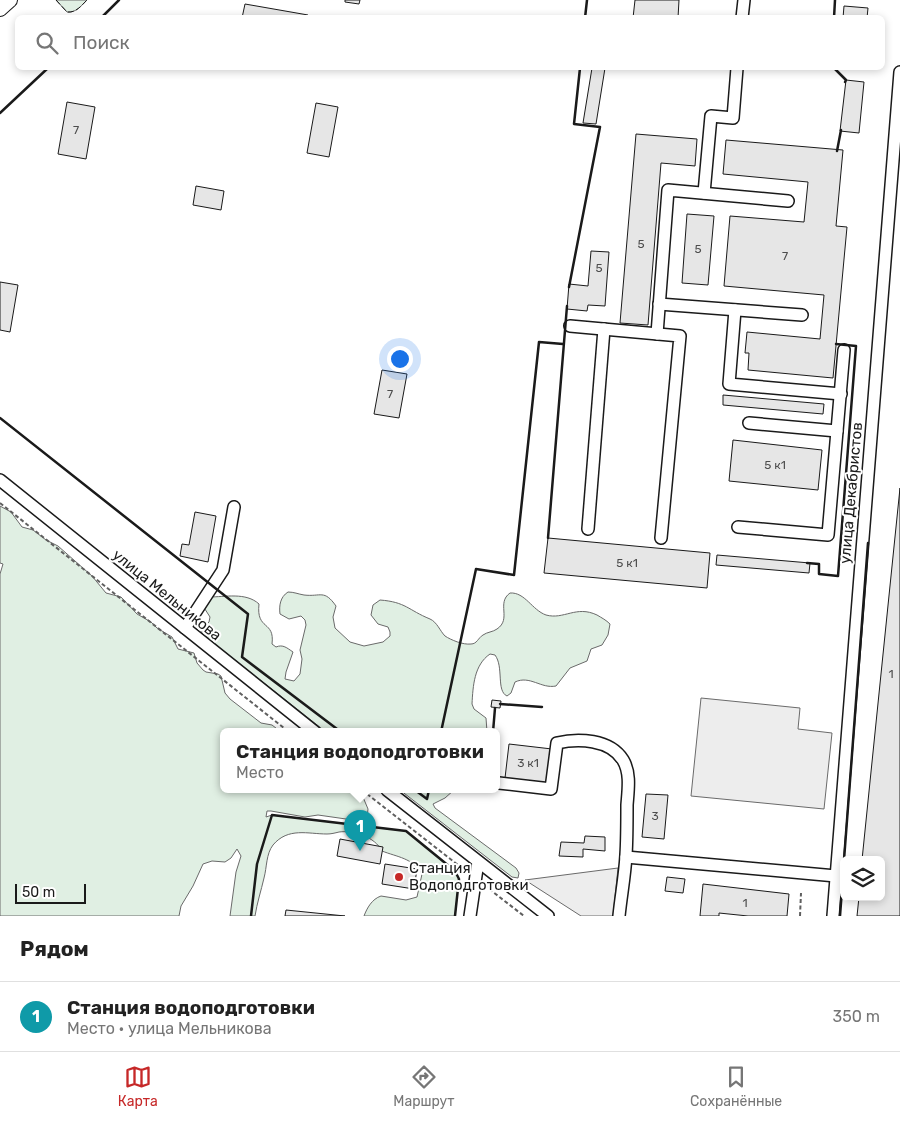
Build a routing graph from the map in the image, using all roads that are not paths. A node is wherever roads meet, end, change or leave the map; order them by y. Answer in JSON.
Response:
{"nodes":[{"id":1,"x":744,"y":0,"type":"edge"},
{"id":2,"x":742,"y":15,"type":"edge"},
{"id":3,"x":738,"y":70,"type":"edge"},
{"id":4,"x":900,"y":72,"type":"edge"},
{"id":5,"x":900,"y":79,"type":"edge"},
{"id":6,"x":896,"y":173,"type":"edge"},
{"id":7,"x":704,"y":193,"type":"junction"},
{"id":8,"x":788,"y":201,"type":"dead end"},
{"id":9,"x":659,"y":304,"type":"junction"},
{"id":10,"x":735,"y":310,"type":"junction"},
{"id":11,"x":802,"y":315,"type":"dead end"},
{"id":12,"x":570,"y":326,"type":"dead end"},
{"id":13,"x":604,"y":329,"type":"junction"},
{"id":14,"x":657,"y":334,"type":"junction"},
{"id":15,"x":844,"y":350,"type":"dead end"},
{"id":16,"x":841,"y":394,"type":"junction"},
{"id":17,"x":749,"y":423,"type":"dead end"},
{"id":18,"x":837,"y":431,"type":"junction"},
{"id":19,"x":0,"y":480,"type":"edge"},
{"id":20,"x":234,"y":507,"type":"dead end"},
{"id":21,"x":738,"y":527,"type":"dead end"},
{"id":22,"x":588,"y":529,"type":"dead end"},
{"id":23,"x":662,"y":538,"type":"dead end"},
{"id":24,"x":185,"y":628,"type":"junction"},
{"id":25,"x":310,"y":728,"type":"edge"},
{"id":26,"x":500,"y":783,"type":"edge"},
{"id":27,"x":391,"y":793,"type":"edge"},
{"id":28,"x":626,"y":857,"type":"junction"},
{"id":29,"x":478,"y":862,"type":"junction"},
{"id":30,"x":836,"y":876,"type":"junction"},
{"id":31,"x":470,"y":916,"type":"edge"},
{"id":32,"x":548,"y":916,"type":"edge"},
{"id":33,"x":619,"y":916,"type":"edge"},
{"id":34,"x":833,"y":916,"type":"edge"}],
"edges":[{"from":1,"to":2,"type":"street"},
{"from":3,"to":7,"type":"street"},
{"from":4,"to":5,"type":"street","name":"улица Декабристов"},
{"from":5,"to":6,"type":"street","name":"улица Декабристов"},
{"from":6,"to":30,"type":"street","name":"улица Декабристов"},
{"from":7,"to":8,"type":"street"},
{"from":7,"to":9,"type":"street"},
{"from":9,"to":10,"type":"street"},
{"from":9,"to":14,"type":"street"},
{"from":10,"to":11,"type":"street"},
{"from":10,"to":16,"type":"street"},
{"from":12,"to":13,"type":"street"},
{"from":13,"to":14,"type":"street"},
{"from":13,"to":22,"type":"street"},
{"from":14,"to":23,"type":"street"},
{"from":15,"to":16,"type":"street"},
{"from":16,"to":18,"type":"street"},
{"from":17,"to":18,"type":"street"},
{"from":18,"to":21,"type":"street"},
{"from":19,"to":24,"type":"street","name":"улица Мельникова"},
{"from":20,"to":24,"type":"street"},
{"from":24,"to":25,"type":"street","name":"улица Мельникова"},
{"from":26,"to":28,"type":"street"},
{"from":27,"to":29,"type":"street"},
{"from":28,"to":30,"type":"street"},
{"from":28,"to":33,"type":"street"},
{"from":29,"to":31,"type":"street"},
{"from":29,"to":32,"type":"street"},
{"from":30,"to":34,"type":"street","name":"улица Декабристов"}]}
